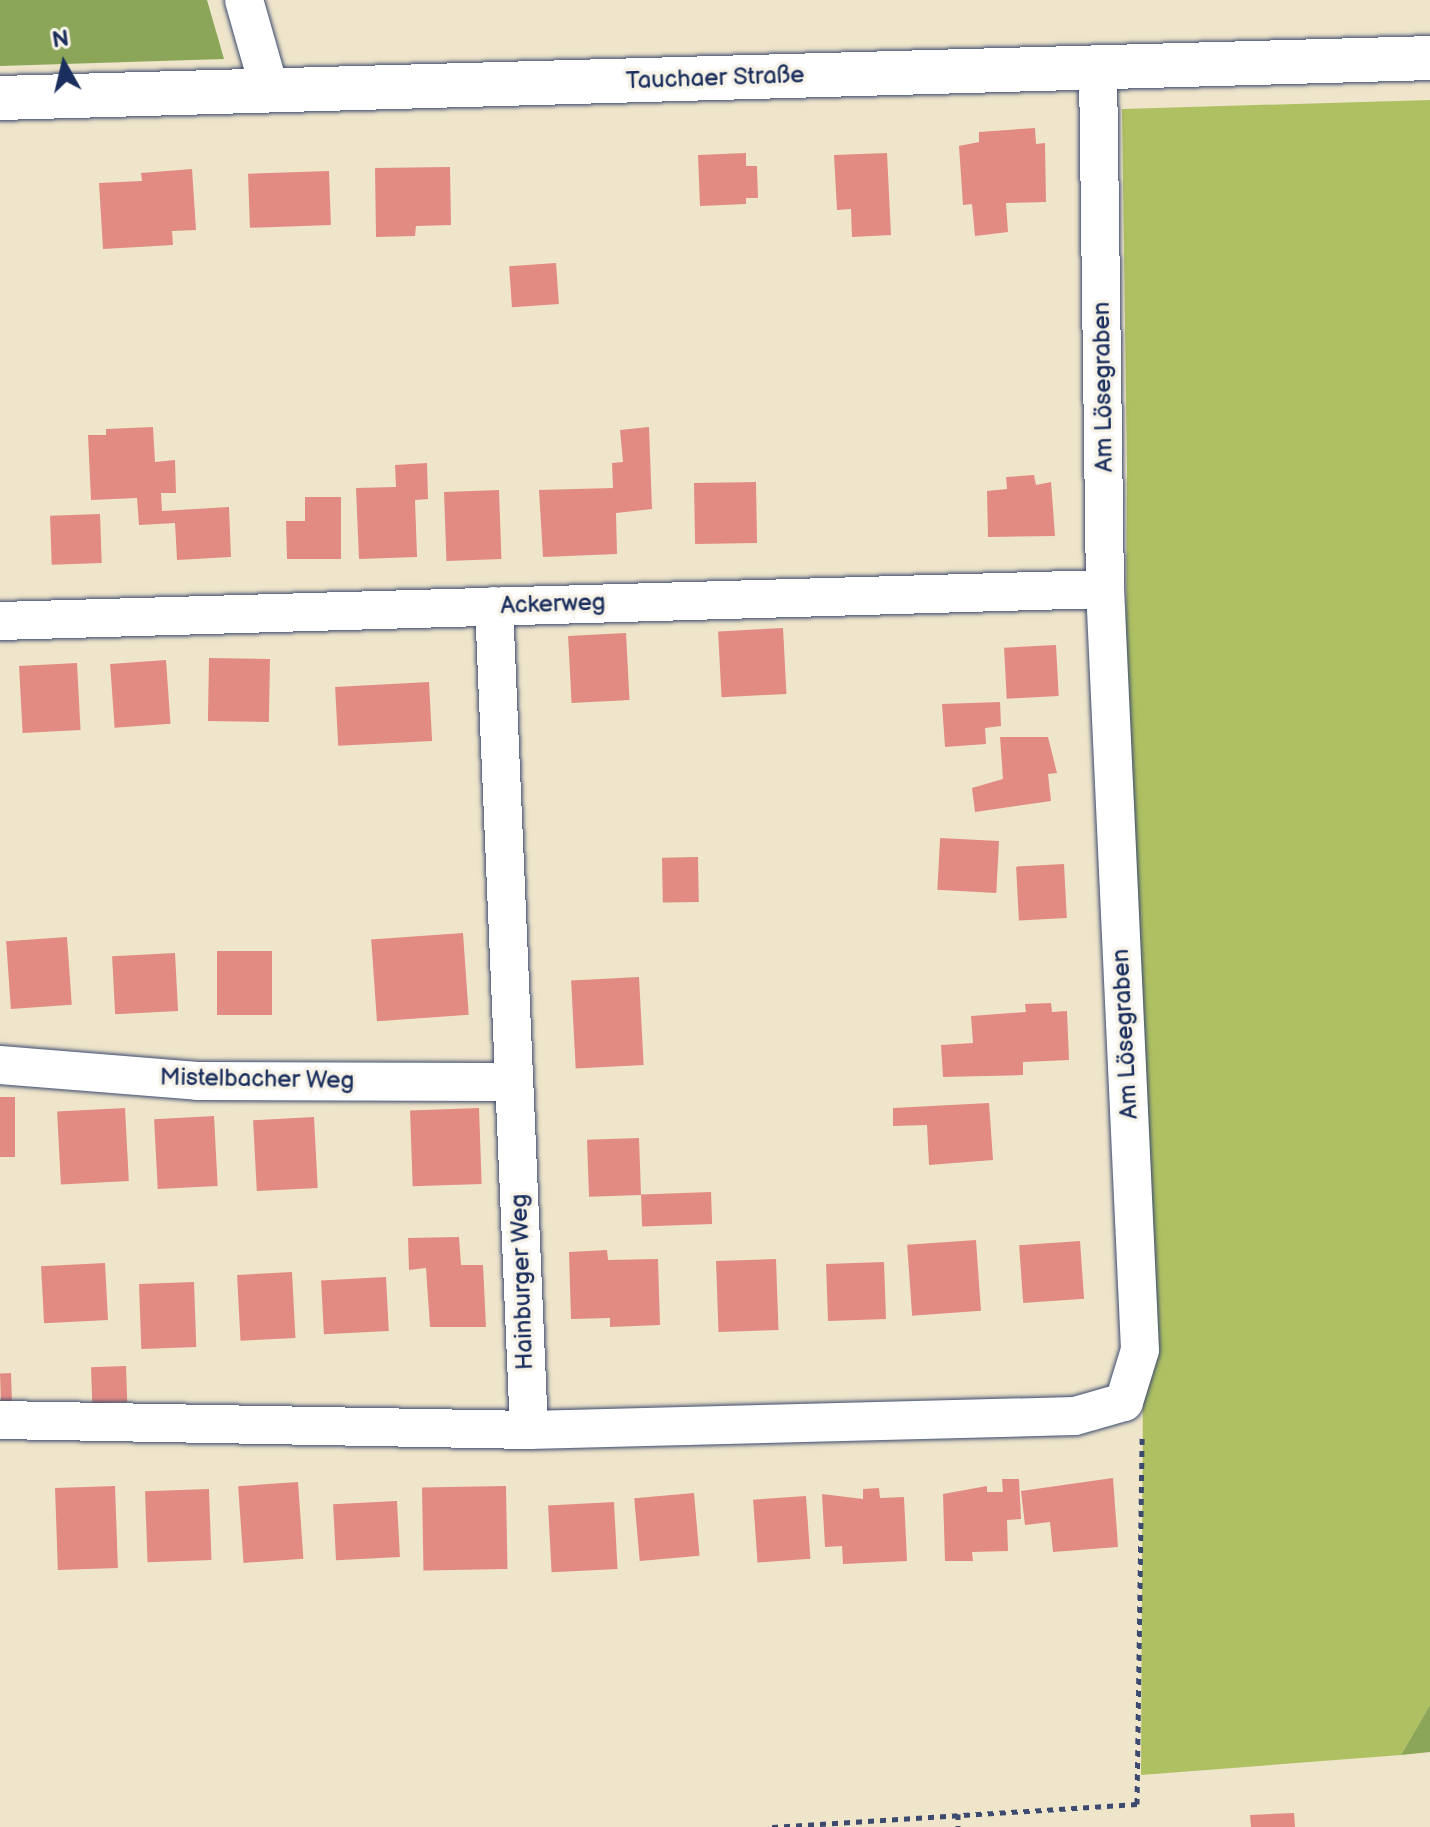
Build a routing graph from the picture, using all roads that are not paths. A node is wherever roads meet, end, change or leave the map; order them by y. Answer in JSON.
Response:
{"nodes":[{"id":1,"x":244,"y":0,"type":"edge"},
{"id":2,"x":1430,"y":58,"type":"edge"},
{"id":3,"x":1098,"y":67,"type":"junction"},
{"id":4,"x":270,"y":91,"type":"junction"},
{"id":5,"x":0,"y":98,"type":"edge"},
{"id":6,"x":1105,"y":589,"type":"junction"},
{"id":7,"x":494,"y":606,"type":"junction"},
{"id":8,"x":0,"y":621,"type":"edge"},
{"id":9,"x":0,"y":1065,"type":"edge"},
{"id":10,"x":514,"y":1082,"type":"junction"},
{"id":11,"x":0,"y":1420,"type":"edge"},
{"id":12,"x":529,"y":1430,"type":"junction"}],
"edges":[{"from":1,"to":4,"type":"street"},
{"from":2,"to":3,"type":"main road","name":"Tauchaer Straße"},
{"from":3,"to":4,"type":"main road","name":"Tauchaer Straße"},
{"from":3,"to":6,"type":"street","name":"Am Lösegraben"},
{"from":4,"to":5,"type":"main road","name":"Tauchaer Straße"},
{"from":6,"to":7,"type":"street","name":"Ackerweg"},
{"from":6,"to":12,"type":"street","name":"Am Lösegraben"},
{"from":7,"to":8,"type":"street","name":"Ackerweg"},
{"from":7,"to":10,"type":"street","name":"Hainburger Weg"},
{"from":9,"to":10,"type":"street","name":"Mistelbacher Weg"},
{"from":10,"to":12,"type":"street","name":"Hainburger Weg"},
{"from":11,"to":12,"type":"street"}]}
